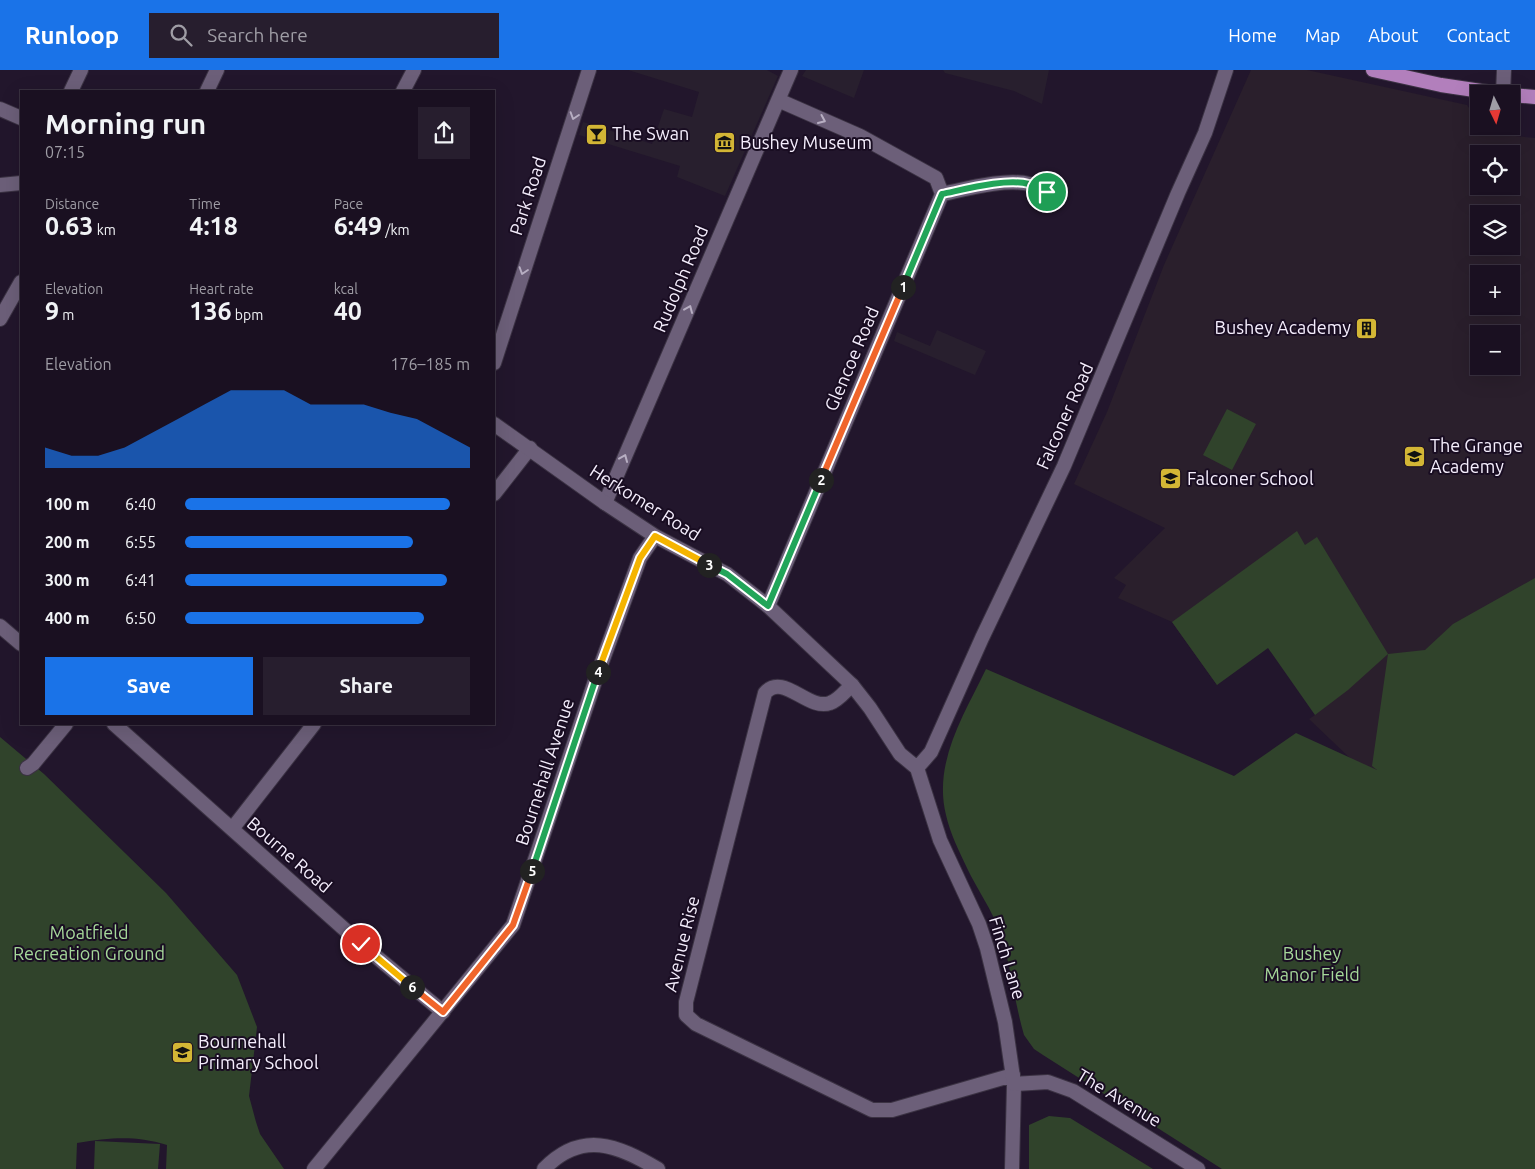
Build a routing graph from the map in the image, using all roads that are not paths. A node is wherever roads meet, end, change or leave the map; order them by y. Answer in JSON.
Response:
{"nodes":[{"id":1,"x":81,"y":70,"type":"edge"},
{"id":2,"x":217,"y":70,"type":"edge"},
{"id":3,"x":414,"y":70,"type":"edge"},
{"id":4,"x":589,"y":70,"type":"edge"},
{"id":5,"x":791,"y":70,"type":"edge"},
{"id":6,"x":1226,"y":70,"type":"edge"},
{"id":7,"x":1373,"y":70,"type":"edge"},
{"id":8,"x":1504,"y":70,"type":"edge"},
{"id":9,"x":1503,"y":85,"type":"edge"},
{"id":10,"x":1470,"y":89,"type":"edge"},
{"id":11,"x":71,"y":90,"type":"edge"},
{"id":12,"x":207,"y":90,"type":"edge"},
{"id":13,"x":404,"y":90,"type":"edge"},
{"id":14,"x":1520,"y":96,"type":"edge"},
{"id":15,"x":1535,"y":97,"type":"edge"},
{"id":16,"x":778,"y":100,"type":"junction"},
{"id":17,"x":0,"y":109,"type":"edge"},
{"id":18,"x":20,"y":118,"type":"edge"},
{"id":19,"x":20,"y":183,"type":"edge"},
{"id":20,"x":0,"y":185,"type":"edge"},
{"id":21,"x":1047,"y":192,"type":"dead end"},
{"id":22,"x":942,"y":194,"type":"junction"},
{"id":23,"x":20,"y":284,"type":"edge"},
{"id":24,"x":0,"y":319,"type":"edge"},
{"id":25,"x":495,"y":360,"type":"edge"},
{"id":26,"x":495,"y":425,"type":"edge"},
{"id":27,"x":530,"y":448,"type":"junction"},
{"id":28,"x":495,"y":493,"type":"edge"},
{"id":29,"x":605,"y":503,"type":"junction"},
{"id":30,"x":655,"y":536,"type":"junction"},
{"id":31,"x":768,"y":606,"type":"junction"},
{"id":32,"x":0,"y":626,"type":"edge"},
{"id":33,"x":20,"y":643,"type":"edge"},
{"id":34,"x":852,"y":685,"type":"junction"},
{"id":35,"x":65,"y":725,"type":"edge"},
{"id":36,"x":115,"y":725,"type":"edge"},
{"id":37,"x":313,"y":725,"type":"edge"},
{"id":38,"x":27,"y":768,"type":"dead end"},
{"id":39,"x":917,"y":768,"type":"junction"},
{"id":40,"x":232,"y":829,"type":"junction"},
{"id":41,"x":443,"y":1012,"type":"junction"},
{"id":42,"x":1013,"y":1079,"type":"junction"},
{"id":43,"x":314,"y":1169,"type":"edge"},
{"id":44,"x":544,"y":1169,"type":"edge"},
{"id":45,"x":658,"y":1169,"type":"edge"},
{"id":46,"x":1012,"y":1169,"type":"edge"},
{"id":47,"x":1198,"y":1169,"type":"edge"}],
"edges":[{"from":1,"to":11,"type":"street"},
{"from":2,"to":12,"type":"street"},
{"from":3,"to":13,"type":"street"},
{"from":4,"to":25,"type":"street","name":"Park Road","one_way":true},
{"from":5,"to":16,"type":"street","name":"Rudolph Road"},
{"from":6,"to":39,"type":"street","name":"Falconer Road"},
{"from":7,"to":10,"type":"main road"},
{"from":8,"to":9,"type":"street"},
{"from":14,"to":15,"type":"main road"},
{"from":16,"to":22,"type":"street","one_way":true},
{"from":29,"to":16,"type":"street","name":"Rudolph Road","one_way":true},
{"from":17,"to":18,"type":"street"},
{"from":19,"to":20,"type":"street"},
{"from":21,"to":22,"type":"street"},
{"from":22,"to":31,"type":"street","name":"Glencoe Road"},
{"from":23,"to":24,"type":"street"},
{"from":26,"to":27,"type":"street","name":"Herkomer Road"},
{"from":27,"to":28,"type":"street"},
{"from":27,"to":29,"type":"street","name":"Herkomer Road"},
{"from":29,"to":30,"type":"street","name":"Herkomer Road"},
{"from":30,"to":31,"type":"street","name":"Herkomer Road"},
{"from":30,"to":41,"type":"street","name":"Bournehall Avenue"},
{"from":31,"to":34,"type":"street","name":"Herkomer Road"},
{"from":32,"to":33,"type":"street"},
{"from":34,"to":39,"type":"street","name":"Herkomer Road"},
{"from":34,"to":42,"type":"street","name":"Avenue Rise"},
{"from":35,"to":38,"type":"street"},
{"from":36,"to":40,"type":"street","name":"Bourne Road"},
{"from":37,"to":40,"type":"street"},
{"from":39,"to":42,"type":"street","name":"Finch Lane"},
{"from":40,"to":41,"type":"street","name":"Bourne Road"},
{"from":41,"to":43,"type":"street","name":"Bournehall Avenue"},
{"from":42,"to":46,"type":"street","name":"Finch Lane"},
{"from":42,"to":47,"type":"street","name":"The Avenue"},
{"from":44,"to":45,"type":"street"}]}
